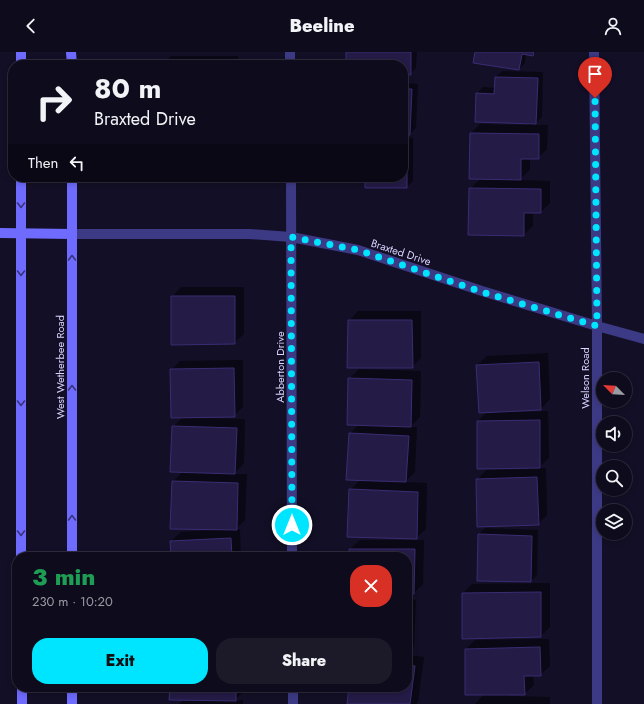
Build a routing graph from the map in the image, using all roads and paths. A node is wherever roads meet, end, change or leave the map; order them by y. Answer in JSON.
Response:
{"nodes":[{"id":1,"x":594,"y":52,"type":"edge"},
{"id":2,"x":21,"y":182,"type":"edge"},
{"id":3,"x":72,"y":182,"type":"edge"},
{"id":4,"x":291,"y":182,"type":"edge"},
{"id":5,"x":0,"y":233,"type":"edge"},
{"id":6,"x":21,"y":234,"type":"junction"},
{"id":7,"x":72,"y":234,"type":"junction"},
{"id":8,"x":291,"y":237,"type":"junction"},
{"id":9,"x":597,"y":326,"type":"junction"},
{"id":10,"x":644,"y":339,"type":"edge"},
{"id":11,"x":21,"y":552,"type":"edge"},
{"id":12,"x":72,"y":552,"type":"edge"},
{"id":13,"x":292,"y":552,"type":"edge"},
{"id":14,"x":22,"y":692,"type":"edge"},
{"id":15,"x":72,"y":692,"type":"edge"},
{"id":16,"x":293,"y":692,"type":"edge"},
{"id":17,"x":22,"y":704,"type":"edge"},
{"id":18,"x":72,"y":704,"type":"edge"},
{"id":19,"x":293,"y":704,"type":"edge"},
{"id":20,"x":597,"y":704,"type":"edge"}],
"edges":[{"from":1,"to":9,"type":"street","name":"Welson Road"},
{"from":2,"to":6,"type":"street","one_way":true},
{"from":3,"to":7,"type":"street","name":"West Wetherbee Road"},
{"from":4,"to":8,"type":"street","name":"Abberton Drive"},
{"from":5,"to":6,"type":"street"},
{"from":6,"to":7,"type":"street"},
{"from":6,"to":11,"type":"street","one_way":true},
{"from":7,"to":8,"type":"street","name":"Braxted Drive"},
{"from":12,"to":7,"type":"street","name":"West Wetherbee Road","one_way":true},
{"from":8,"to":9,"type":"street","name":"Braxted Drive"},
{"from":8,"to":13,"type":"street","name":"Abberton Drive"},
{"from":9,"to":10,"type":"street","name":"Braxted Drive"},
{"from":9,"to":20,"type":"street","name":"Welson Road"},
{"from":14,"to":17,"type":"street"},
{"from":15,"to":18,"type":"street"},
{"from":16,"to":19,"type":"street"}]}
